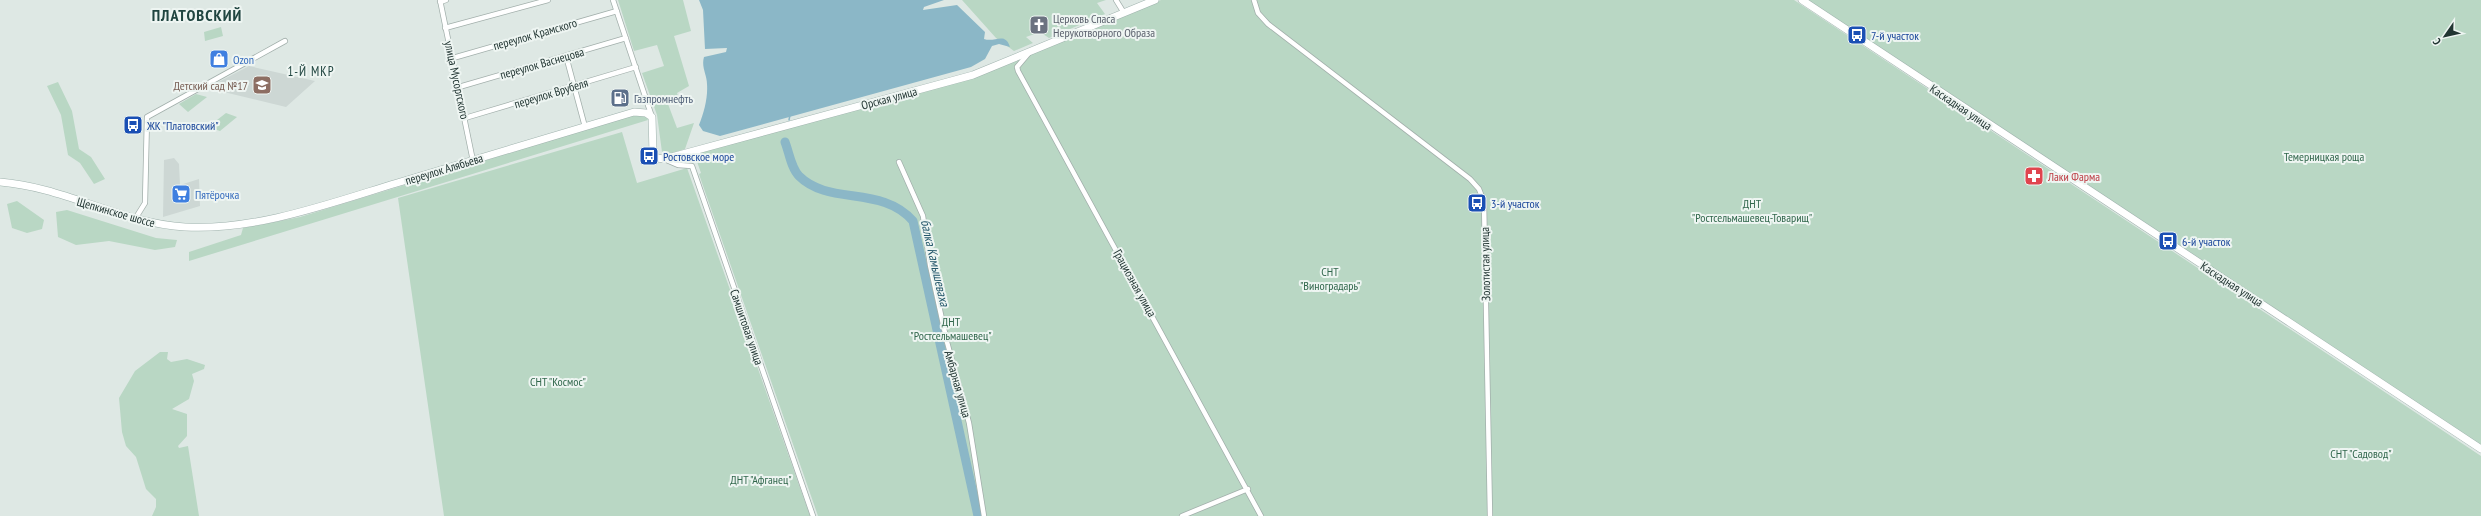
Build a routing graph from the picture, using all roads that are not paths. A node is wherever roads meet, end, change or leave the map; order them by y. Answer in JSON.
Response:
{"nodes":[{"id":1,"x":446,"y":0,"type":"edge"},
{"id":2,"x":548,"y":0,"type":"edge"},
{"id":3,"x":613,"y":0,"type":"edge"},
{"id":4,"x":1116,"y":0,"type":"edge"},
{"id":5,"x":1156,"y":0,"type":"edge"},
{"id":6,"x":1254,"y":0,"type":"edge"},
{"id":7,"x":1802,"y":0,"type":"edge"},
{"id":8,"x":440,"y":1,"type":"edge"},
{"id":9,"x":617,"y":11,"type":"junction"},
{"id":10,"x":1124,"y":13,"type":"junction"},
{"id":11,"x":445,"y":28,"type":"junction"},
{"id":12,"x":626,"y":38,"type":"junction"},
{"id":13,"x":285,"y":41,"type":"dead end"},
{"id":14,"x":1029,"y":52,"type":"junction"},
{"id":15,"x":566,"y":56,"type":"junction"},
{"id":16,"x":453,"y":58,"type":"junction"},
{"id":17,"x":636,"y":67,"type":"junction"},
{"id":18,"x":574,"y":85,"type":"junction"},
{"id":19,"x":459,"y":87,"type":"junction"},
{"id":20,"x":652,"y":117,"type":"junction"},
{"id":21,"x":465,"y":118,"type":"junction"},
{"id":22,"x":585,"y":127,"type":"junction"},
{"id":23,"x":664,"y":159,"type":"junction"},
{"id":24,"x":473,"y":161,"type":"junction"},
{"id":25,"x":899,"y":162,"type":"dead end"},
{"id":26,"x":0,"y":182,"type":"edge"},
{"id":27,"x":135,"y":219,"type":"junction"},
{"id":28,"x":234,"y":225,"type":"joint"},
{"id":29,"x":2481,"y":449,"type":"edge"},
{"id":30,"x":1248,"y":489,"type":"junction"},
{"id":31,"x":813,"y":516,"type":"edge"},
{"id":32,"x":984,"y":516,"type":"edge"},
{"id":33,"x":1182,"y":516,"type":"edge"},
{"id":34,"x":1261,"y":516,"type":"edge"},
{"id":35,"x":1490,"y":516,"type":"edge"}],
"edges":[{"from":1,"to":8,"type":"street"},
{"from":2,"to":11,"type":"street"},
{"from":3,"to":9,"type":"street"},
{"from":4,"to":10,"type":"street"},
{"from":5,"to":10,"type":"main road","name":"Орская улица"},
{"from":6,"to":35,"type":"street","name":"Золотистая улица"},
{"from":7,"to":29,"type":"main road","name":"Каскадная улица"},
{"from":8,"to":11,"type":"street","name":"улица Мусоргского"},
{"from":9,"to":12,"type":"street"},
{"from":9,"to":16,"type":"street","name":"переулок Крамского"},
{"from":10,"to":14,"type":"main road","name":"Орская улица"},
{"from":11,"to":16,"type":"street","name":"улица Мусоргского"},
{"from":12,"to":15,"type":"street","name":"переулок Васнецова"},
{"from":12,"to":17,"type":"street"},
{"from":13,"to":27,"type":"street"},
{"from":14,"to":23,"type":"main road","name":"Орская улица"},
{"from":14,"to":30,"type":"street","name":"Грациозная улица"},
{"from":15,"to":18,"type":"street"},
{"from":15,"to":19,"type":"street","name":"переулок Васнецова"},
{"from":16,"to":19,"type":"street","name":"улица Мусоргского"},
{"from":17,"to":18,"type":"street","name":"переулок Врубеля"},
{"from":17,"to":20,"type":"street"},
{"from":18,"to":21,"type":"street","name":"переулок Врубеля"},
{"from":18,"to":22,"type":"street"},
{"from":19,"to":21,"type":"street","name":"улица Мусоргского"},
{"from":20,"to":22,"type":"main road","name":"переулок Алябьева"},
{"from":20,"to":23,"type":"main road"},
{"from":21,"to":24,"type":"street","name":"улица Мусоргского"},
{"from":22,"to":24,"type":"main road","name":"переулок Алябьева"},
{"from":23,"to":31,"type":"street","name":"Самшитовая улица"},
{"from":24,"to":28,"type":"main road","name":"переулок Алябьева"},
{"from":25,"to":32,"type":"street","name":"Амбарная улица"},
{"from":26,"to":27,"type":"main road","name":"Щепкинское шоссе"},
{"from":27,"to":28,"type":"main road","name":"Щепкинское шоссе"},
{"from":30,"to":33,"type":"street"},
{"from":30,"to":34,"type":"street","name":"Грациозная улица"}]}
